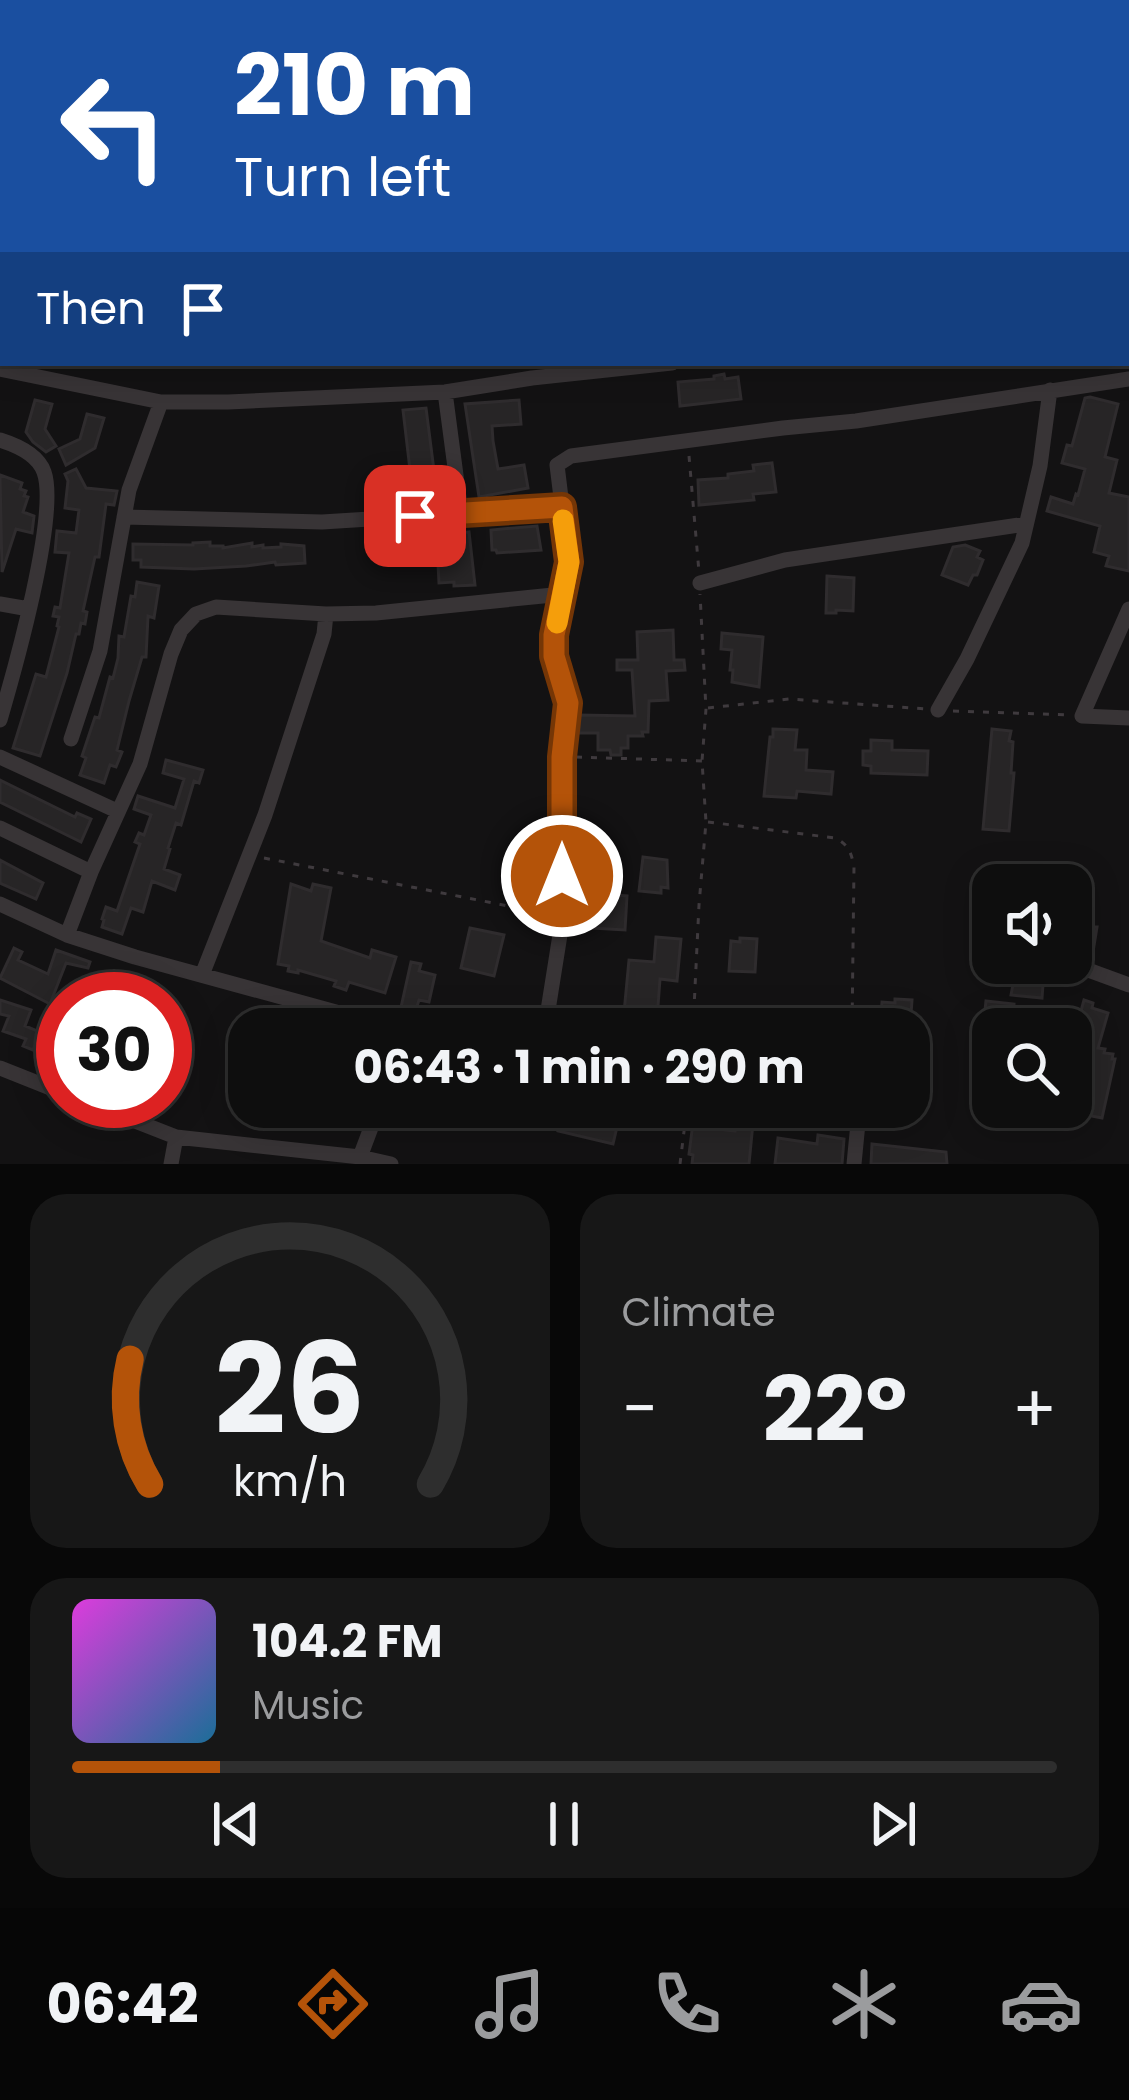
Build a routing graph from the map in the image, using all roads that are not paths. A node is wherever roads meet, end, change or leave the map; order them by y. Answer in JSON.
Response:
{"nodes":[{"id":1,"x":644,"y":366,"type":"edge"},
{"id":2,"x":0,"y":369,"type":"edge"},
{"id":3,"x":1129,"y":379,"type":"edge"},
{"id":4,"x":1050,"y":390,"type":"junction"},
{"id":5,"x":445,"y":392,"type":"junction"},
{"id":6,"x":161,"y":402,"type":"junction"},
{"id":7,"x":0,"y":440,"type":"edge"},
{"id":8,"x":562,"y":507,"type":"junction"},
{"id":9,"x":461,"y":513,"type":"junction"},
{"id":10,"x":124,"y":517,"type":"junction"},
{"id":11,"x":1026,"y":524,"type":"junction"},
{"id":12,"x":564,"y":582,"type":"junction"},
{"id":13,"x":700,"y":583,"type":"road end"},
{"id":14,"x":0,"y":604,"type":"edge"},
{"id":15,"x":29,"y":609,"type":"junction"},
{"id":16,"x":1129,"y":609,"type":"edge"},
{"id":17,"x":326,"y":614,"type":"junction"},
{"id":18,"x":938,"y":710,"type":"road end"},
{"id":19,"x":1129,"y":718,"type":"edge"},
{"id":20,"x":0,"y":720,"type":"edge"},
{"id":21,"x":71,"y":740,"type":"dead end"},
{"id":22,"x":0,"y":758,"type":"edge"},
{"id":23,"x":117,"y":811,"type":"junction"},
{"id":24,"x":0,"y":828,"type":"edge"},
{"id":25,"x":91,"y":872,"type":"junction"},
{"id":26,"x":0,"y":904,"type":"edge"},
{"id":27,"x":67,"y":935,"type":"junction"},
{"id":28,"x":1092,"y":971,"type":"edge"},
{"id":29,"x":202,"y":975,"type":"junction"},
{"id":30,"x":1129,"y":985,"type":"edge"},
{"id":31,"x":313,"y":1008,"type":"edge"},
{"id":32,"x":548,"y":1008,"type":"edge"},
{"id":33,"x":0,"y":1068,"type":"edge"},
{"id":34,"x":36,"y":1082,"type":"edge"},
{"id":35,"x":153,"y":1128,"type":"edge"},
{"id":36,"x":371,"y":1128,"type":"edge"},
{"id":37,"x":858,"y":1128,"type":"edge"},
{"id":38,"x":176,"y":1137,"type":"junction"},
{"id":39,"x":360,"y":1157,"type":"junction"},
{"id":40,"x":171,"y":1164,"type":"edge"},
{"id":41,"x":391,"y":1164,"type":"edge"},
{"id":42,"x":854,"y":1164,"type":"edge"}],
"edges":[{"from":1,"to":5,"type":"street"},
{"from":2,"to":6,"type":"street"},
{"from":3,"to":4,"type":"street"},
{"from":4,"to":8,"type":"street"},
{"from":4,"to":11,"type":"street"},
{"from":5,"to":6,"type":"street"},
{"from":5,"to":9,"type":"street"},
{"from":6,"to":10,"type":"street"},
{"from":7,"to":15,"type":"street"},
{"from":8,"to":9,"type":"street"},
{"from":8,"to":12,"type":"street"},
{"from":9,"to":10,"type":"street"},
{"from":10,"to":21,"type":"street"},
{"from":11,"to":13,"type":"street"},
{"from":11,"to":18,"type":"street"},
{"from":12,"to":17,"type":"street"},
{"from":12,"to":32,"type":"street"},
{"from":14,"to":15,"type":"street"},
{"from":15,"to":20,"type":"street"},
{"from":16,"to":19,"type":"street"},
{"from":17,"to":23,"type":"street"},
{"from":17,"to":29,"type":"street"},
{"from":22,"to":23,"type":"street"},
{"from":23,"to":25,"type":"street"},
{"from":24,"to":25,"type":"street"},
{"from":25,"to":27,"type":"street"},
{"from":26,"to":27,"type":"street"},
{"from":27,"to":29,"type":"street"},
{"from":28,"to":30,"type":"street"},
{"from":29,"to":31,"type":"street"},
{"from":33,"to":34,"type":"street"},
{"from":35,"to":38,"type":"street"},
{"from":36,"to":39,"type":"street"},
{"from":37,"to":42,"type":"street"},
{"from":38,"to":39,"type":"street"},
{"from":38,"to":40,"type":"street"},
{"from":39,"to":41,"type":"street"}]}
